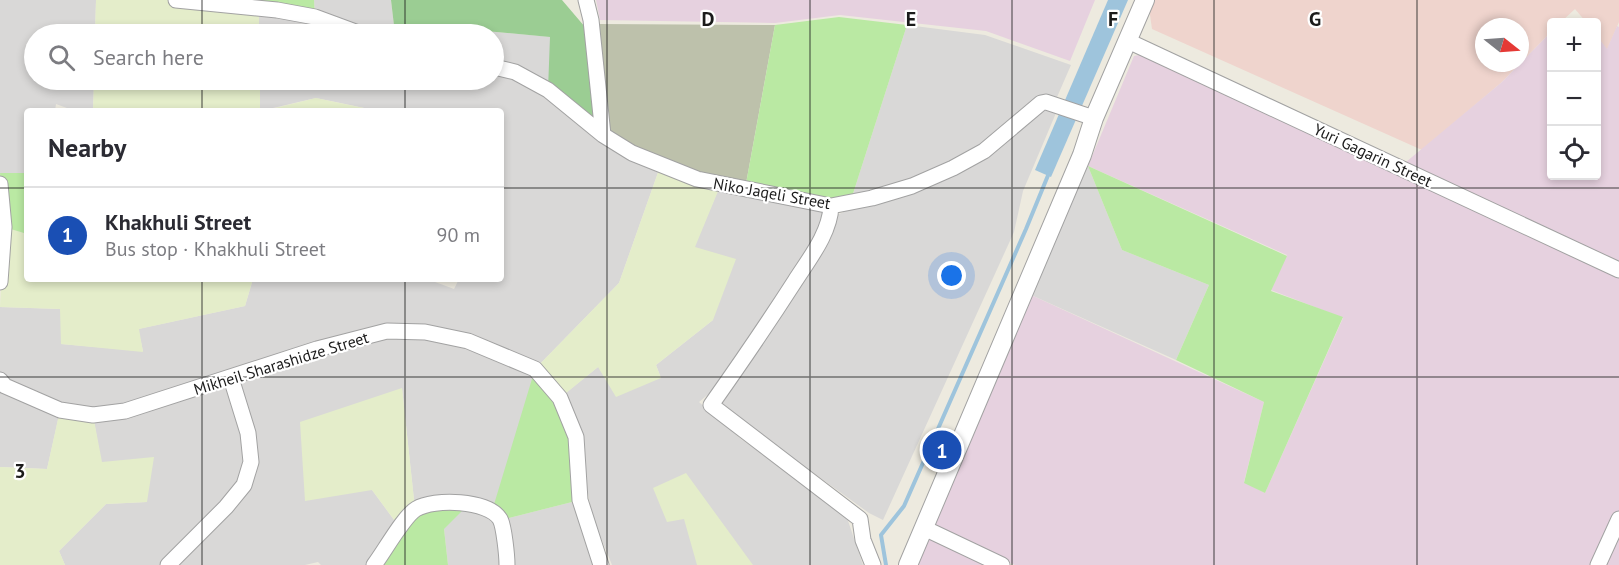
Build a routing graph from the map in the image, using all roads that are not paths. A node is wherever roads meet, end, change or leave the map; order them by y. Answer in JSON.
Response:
{"nodes":[{"id":1,"x":176,"y":0,"type":"edge"},
{"id":2,"x":586,"y":0,"type":"edge"},
{"id":3,"x":1145,"y":0,"type":"edge"},
{"id":4,"x":334,"y":24,"type":"edge"},
{"id":5,"x":1128,"y":41,"type":"junction"},
{"id":6,"x":504,"y":70,"type":"edge"},
{"id":7,"x":1094,"y":118,"type":"junction"},
{"id":8,"x":603,"y":135,"type":"junction"},
{"id":9,"x":0,"y":184,"type":"edge"},
{"id":10,"x":831,"y":206,"type":"junction"},
{"id":11,"x":1619,"y":270,"type":"edge"},
{"id":12,"x":0,"y":282,"type":"edge"},
{"id":13,"x":231,"y":378,"type":"junction"},
{"id":14,"x":0,"y":380,"type":"edge"},
{"id":15,"x":1619,"y":519,"type":"edge"},
{"id":16,"x":924,"y":528,"type":"junction"},
{"id":17,"x":168,"y":565,"type":"edge"},
{"id":18,"x":374,"y":565,"type":"edge"},
{"id":19,"x":507,"y":565,"type":"edge"},
{"id":20,"x":601,"y":565,"type":"edge"},
{"id":21,"x":873,"y":565,"type":"edge"},
{"id":22,"x":908,"y":565,"type":"edge"},
{"id":23,"x":1002,"y":565,"type":"edge"},
{"id":24,"x":1598,"y":565,"type":"edge"}],
"edges":[{"from":1,"to":4,"type":"street"},
{"from":2,"to":8,"type":"street"},
{"from":3,"to":5,"type":"street"},
{"from":5,"to":7,"type":"street"},
{"from":5,"to":11,"type":"street","name":"Yuri Gagarin Street"},
{"from":6,"to":8,"type":"street","name":"Niko Jaqeli Street"},
{"from":7,"to":10,"type":"street","name":"Niko Jaqeli Street"},
{"from":7,"to":16,"type":"street"},
{"from":8,"to":10,"type":"street","name":"Niko Jaqeli Street"},
{"from":9,"to":12,"type":"street"},
{"from":10,"to":21,"type":"street"},
{"from":13,"to":14,"type":"street","name":"Mikheil Sharashidze Street"},
{"from":13,"to":17,"type":"street"},
{"from":13,"to":20,"type":"street","name":"Mikheil Sharashidze Street"},
{"from":15,"to":24,"type":"street"},
{"from":16,"to":22,"type":"street"},
{"from":16,"to":23,"type":"street"},
{"from":18,"to":19,"type":"street"}]}
